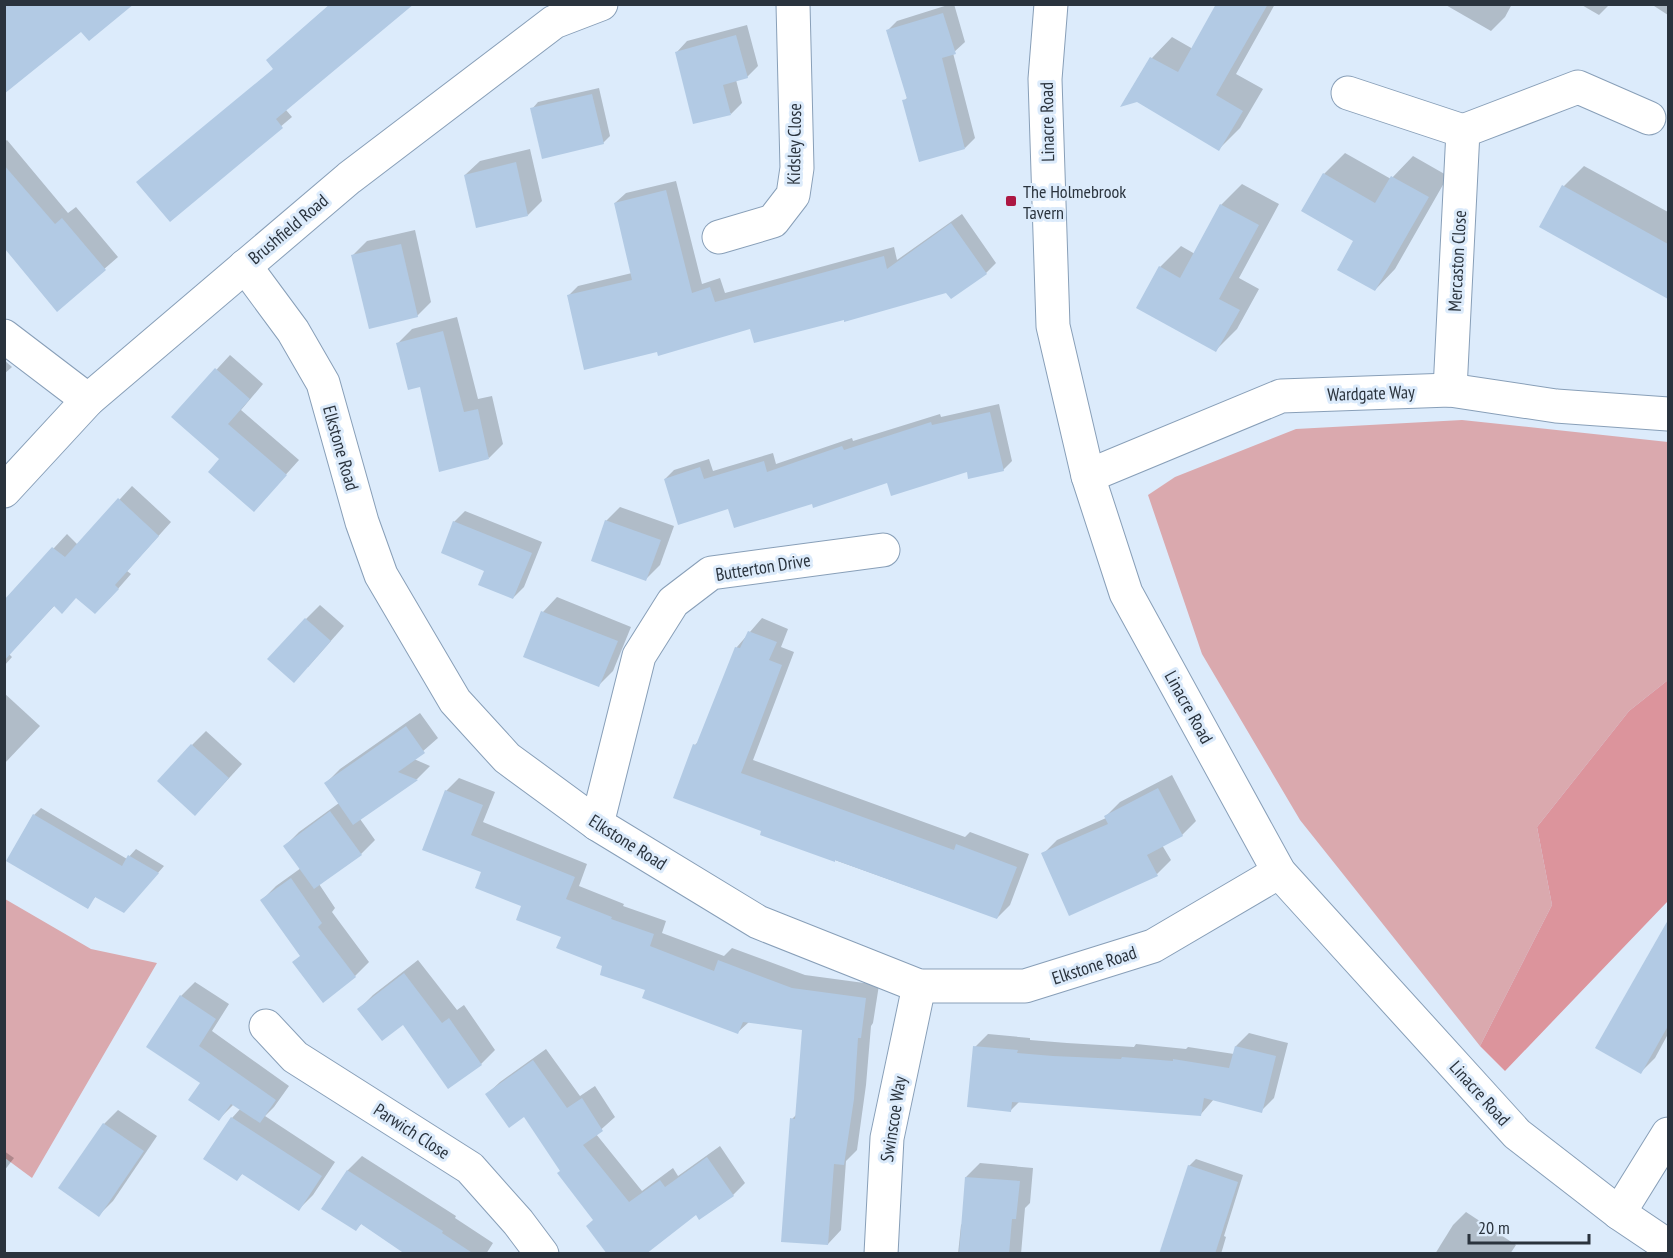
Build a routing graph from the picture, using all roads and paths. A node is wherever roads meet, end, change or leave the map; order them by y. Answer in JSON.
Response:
{"nodes":[{"id":1,"x":601,"y":4,"type":"edge"},
{"id":2,"x":793,"y":4,"type":"edge"},
{"id":3,"x":1052,"y":4,"type":"edge"},
{"id":4,"x":549,"y":13,"type":"edge"},
{"id":5,"x":1348,"y":93,"type":"dead end"},
{"id":6,"x":1649,"y":118,"type":"dead end"},
{"id":7,"x":1463,"y":131,"type":"junction"},
{"id":8,"x":719,"y":237,"type":"dead end"},
{"id":9,"x":245,"y":266,"type":"junction"},
{"id":10,"x":4,"y":336,"type":"edge"},
{"id":11,"x":1450,"y":390,"type":"junction"},
{"id":12,"x":88,"y":400,"type":"junction"},
{"id":13,"x":1668,"y":414,"type":"edge"},
{"id":14,"x":1088,"y":476,"type":"junction"},
{"id":15,"x":4,"y":491,"type":"edge"},
{"id":16,"x":883,"y":550,"type":"dead end"},
{"id":17,"x":597,"y":824,"type":"junction"},
{"id":18,"x":1279,"y":872,"type":"junction"},
{"id":19,"x":919,"y":986,"type":"junction"},
{"id":20,"x":266,"y":1026,"type":"dead end"},
{"id":21,"x":1668,"y":1134,"type":"edge"},
{"id":22,"x":1619,"y":1213,"type":"junction"},
{"id":23,"x":1668,"y":1246,"type":"edge"},
{"id":24,"x":542,"y":1254,"type":"edge"},
{"id":25,"x":880,"y":1254,"type":"edge"}],
"edges":[{"from":1,"to":4,"type":"street","name":"Brushfield Road"},
{"from":2,"to":8,"type":"street","name":"Kidsley Close"},
{"from":3,"to":14,"type":"street","name":"Linacre Road"},
{"from":4,"to":9,"type":"street","name":"Brushfield Road"},
{"from":5,"to":7,"type":"street"},
{"from":6,"to":7,"type":"street"},
{"from":7,"to":11,"type":"street","name":"Mercaston Close"},
{"from":9,"to":12,"type":"street","name":"Brushfield Road"},
{"from":9,"to":17,"type":"street","name":"Elkstone Road"},
{"from":10,"to":12,"type":"street"},
{"from":11,"to":13,"type":"street","name":"Wardgate Way"},
{"from":11,"to":14,"type":"street","name":"Wardgate Way"},
{"from":12,"to":15,"type":"street","name":"Brushfield Road"},
{"from":14,"to":18,"type":"street","name":"Linacre Road"},
{"from":16,"to":17,"type":"street","name":"Butterton Drive"},
{"from":17,"to":19,"type":"street","name":"Elkstone Road"},
{"from":18,"to":19,"type":"street","name":"Elkstone Road"},
{"from":18,"to":22,"type":"street","name":"Linacre Road"},
{"from":19,"to":25,"type":"street","name":"Swinscoe Way"},
{"from":20,"to":24,"type":"street","name":"Parwich Close"},
{"from":21,"to":22,"type":"street"},
{"from":22,"to":23,"type":"street","name":"Linacre Road"}]}
